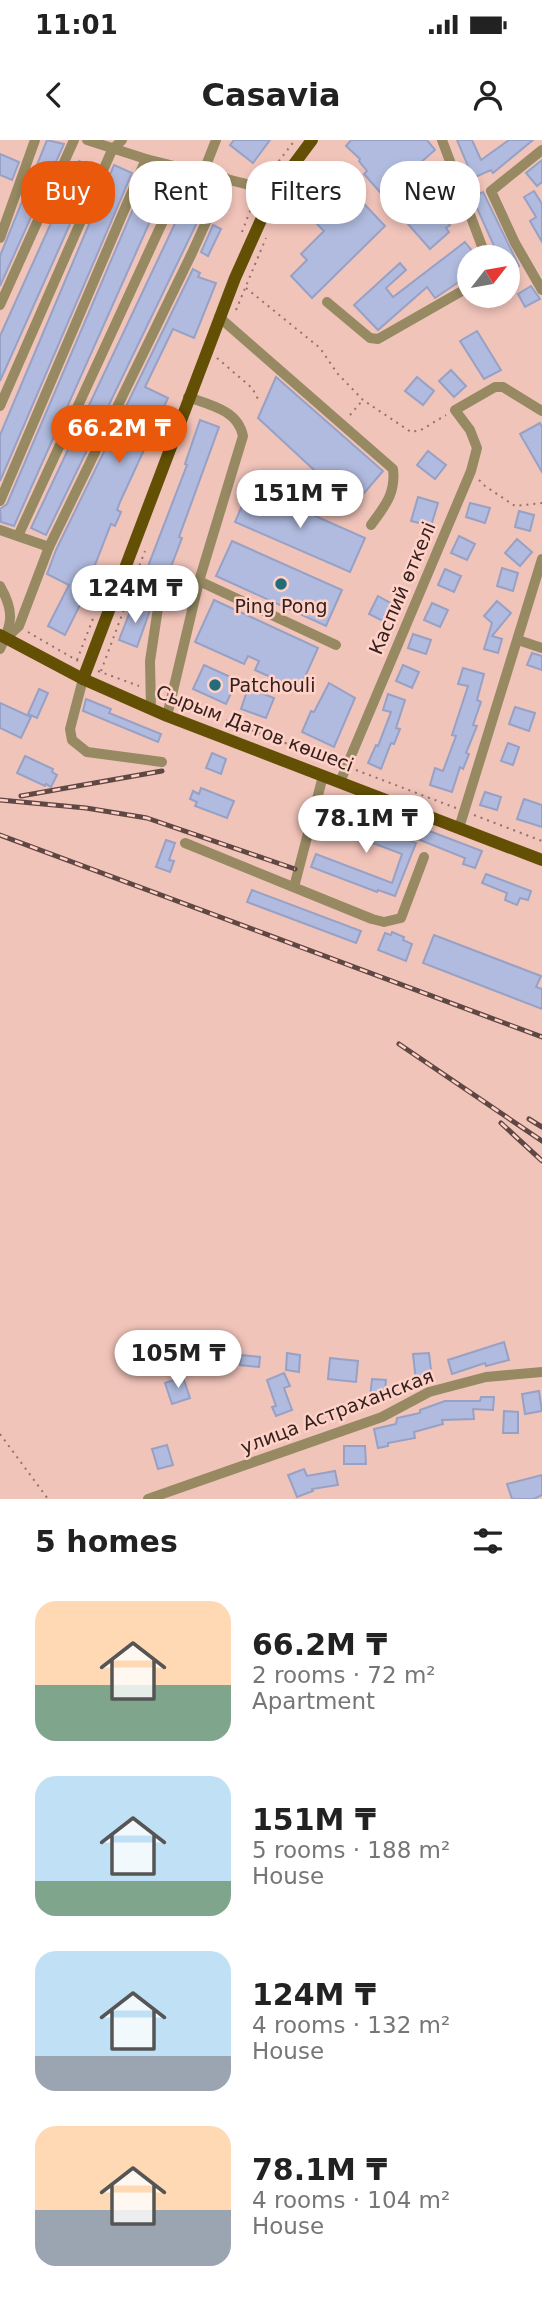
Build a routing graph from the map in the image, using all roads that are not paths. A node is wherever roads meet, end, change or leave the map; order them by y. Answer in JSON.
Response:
{"nodes":[{"id":1,"x":35,"y":140,"type":"edge"},
{"id":2,"x":74,"y":140,"type":"edge"},
{"id":3,"x":87,"y":140,"type":"edge"},
{"id":4,"x":122,"y":140,"type":"edge"},
{"id":5,"x":216,"y":140,"type":"edge"},
{"id":6,"x":312,"y":140,"type":"edge"},
{"id":7,"x":442,"y":140,"type":"edge"},
{"id":8,"x":112,"y":150,"type":"junction"},
{"id":9,"x":542,"y":150,"type":"edge"},
{"id":10,"x":146,"y":159,"type":"junction"},
{"id":11,"x":154,"y":161,"type":"edge"},
{"id":12,"x":208,"y":161,"type":"edge"},
{"id":13,"x":296,"y":161,"type":"edge"},
{"id":14,"x":162,"y":224,"type":"edge"},
{"id":15,"x":205,"y":224,"type":"edge"},
{"id":16,"x":259,"y":224,"type":"edge"},
{"id":17,"x":0,"y":238,"type":"edge"},
{"id":18,"x":481,"y":245,"type":"edge"},
{"id":19,"x":542,"y":290,"type":"edge"},
{"id":20,"x":457,"y":294,"type":"edge"},
{"id":21,"x":327,"y":302,"type":"dead end"},
{"id":22,"x":0,"y":305,"type":"edge"},
{"id":23,"x":219,"y":317,"type":"junction"},
{"id":24,"x":188,"y":397,"type":"junction"},
{"id":25,"x":0,"y":406,"type":"edge"},
{"id":26,"x":542,"y":411,"type":"edge"},
{"id":27,"x":0,"y":501,"type":"edge"},
{"id":28,"x":371,"y":525,"type":"dead end"},
{"id":29,"x":0,"y":530,"type":"edge"},
{"id":30,"x":18,"y":536,"type":"junction"},
{"id":31,"x":49,"y":547,"type":"junction"},
{"id":32,"x":542,"y":559,"type":"edge"},
{"id":33,"x":199,"y":582,"type":"junction"},
{"id":34,"x":0,"y":586,"type":"edge"},
{"id":35,"x":116,"y":590,"type":"junction"},
{"id":36,"x":518,"y":640,"type":"junction"},
{"id":37,"x":2,"y":641,"type":"edge"},
{"id":38,"x":336,"y":645,"type":"dead end"},
{"id":39,"x":542,"y":648,"type":"edge"},
{"id":40,"x":83,"y":679,"type":"junction"},
{"id":41,"x":151,"y":709,"type":"junction"},
{"id":42,"x":167,"y":716,"type":"junction"},
{"id":43,"x":162,"y":762,"type":"dead end"},
{"id":44,"x":323,"y":776,"type":"junction"},
{"id":45,"x":340,"y":782,"type":"junction"},
{"id":46,"x":458,"y":828,"type":"junction"},
{"id":47,"x":185,"y":843,"type":"dead end"},
{"id":48,"x":424,"y":857,"type":"dead end"},
{"id":49,"x":542,"y":860,"type":"edge"},
{"id":50,"x":294,"y":887,"type":"junction"},
{"id":51,"x":542,"y":1372,"type":"edge"},
{"id":52,"x":148,"y":1499,"type":"edge"}],
"edges":[{"from":1,"to":17,"type":"street"},
{"from":2,"to":22,"type":"street"},
{"from":3,"to":8,"type":"street"},
{"from":4,"to":8,"type":"street"},
{"from":5,"to":12,"type":"street"},
{"from":6,"to":13,"type":"main road"},
{"from":7,"to":18,"type":"street"},
{"from":8,"to":10,"type":"street"},
{"from":8,"to":25,"type":"street"},
{"from":9,"to":19,"type":"street"},
{"from":10,"to":11,"type":"street"},
{"from":10,"to":27,"type":"street"},
{"from":14,"to":30,"type":"street"},
{"from":15,"to":31,"type":"street"},
{"from":16,"to":23,"type":"main road"},
{"from":20,"to":21,"type":"street"},
{"from":23,"to":24,"type":"main road"},
{"from":23,"to":28,"type":"street"},
{"from":24,"to":33,"type":"street"},
{"from":24,"to":35,"type":"main road"},
{"from":26,"to":45,"type":"street","name":"Каспий өткелі"},
{"from":29,"to":30,"type":"street"},
{"from":30,"to":31,"type":"street"},
{"from":31,"to":37,"type":"street"},
{"from":32,"to":36,"type":"street"},
{"from":33,"to":38,"type":"street"},
{"from":33,"to":42,"type":"street"},
{"from":34,"to":37,"type":"street"},
{"from":35,"to":40,"type":"main road"},
{"from":35,"to":41,"type":"street"},
{"from":36,"to":39,"type":"street"},
{"from":36,"to":46,"type":"street"},
{"from":37,"to":40,"type":"main road","name":"Сырым Датов көшесі"},
{"from":40,"to":41,"type":"main road","name":"Сырым Датов көшесі"},
{"from":40,"to":43,"type":"street"},
{"from":41,"to":42,"type":"main road","name":"Сырым Датов көшесі"},
{"from":42,"to":44,"type":"main road","name":"Сырым Датов көшесі"},
{"from":44,"to":45,"type":"main road","name":"Сырым Датов көшесі"},
{"from":44,"to":50,"type":"street"},
{"from":45,"to":46,"type":"main road","name":"Сырым Датов көшесі"},
{"from":46,"to":49,"type":"main road","name":"Сырым Датов көшесі"},
{"from":47,"to":50,"type":"street"},
{"from":48,"to":50,"type":"street"},
{"from":51,"to":52,"type":"street","name":"улица Астраханская"}]}
